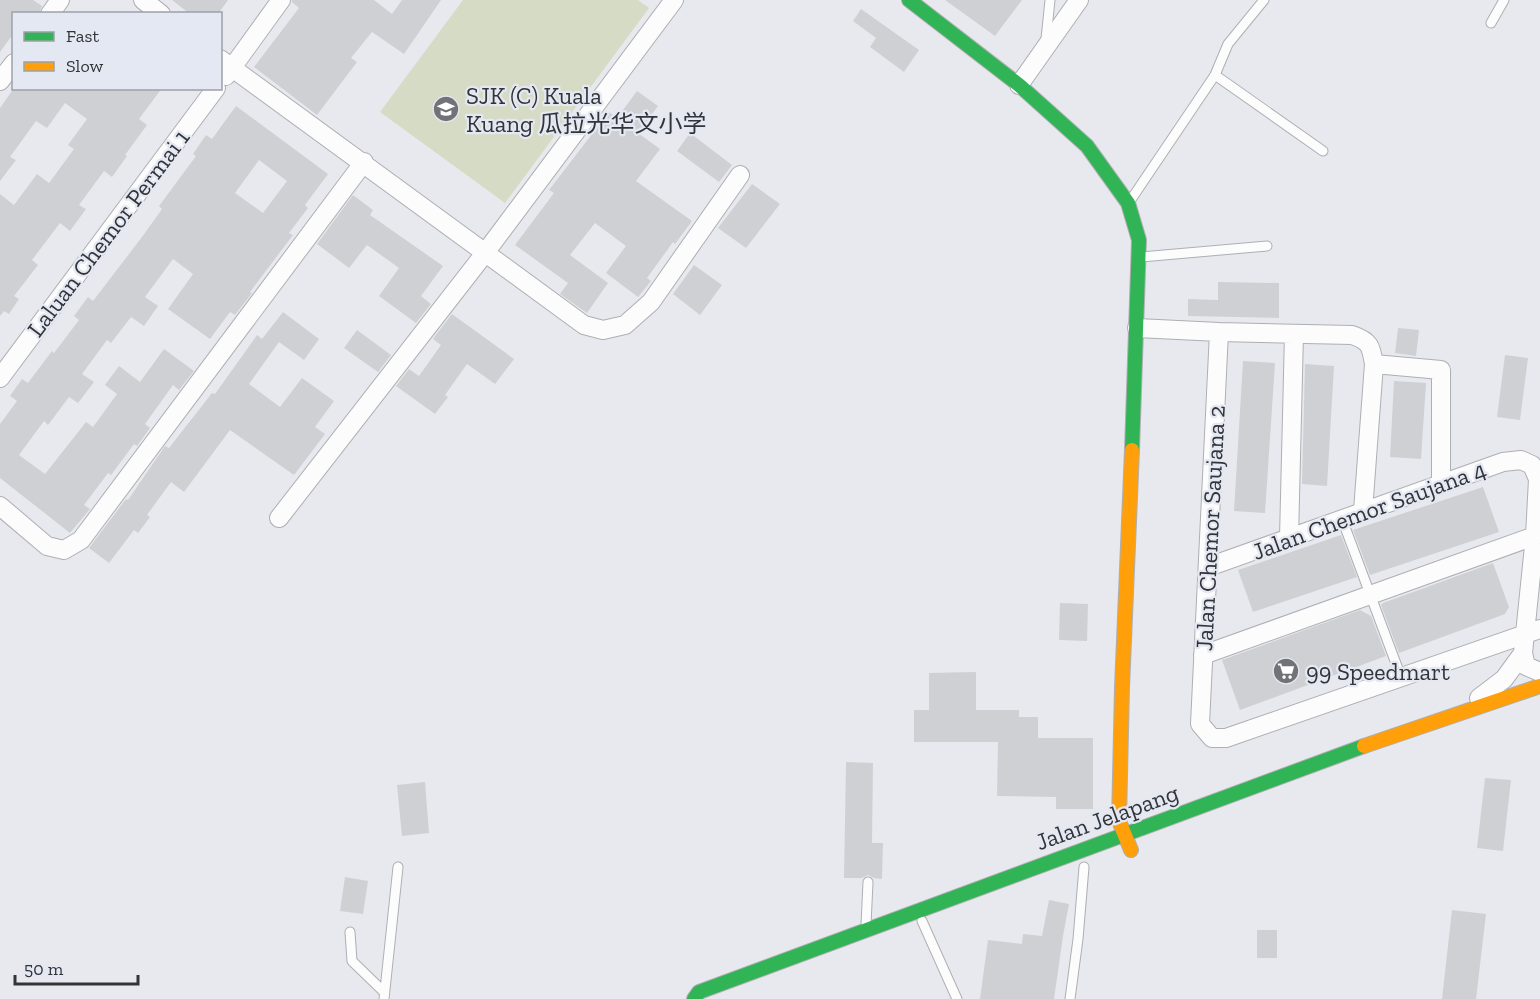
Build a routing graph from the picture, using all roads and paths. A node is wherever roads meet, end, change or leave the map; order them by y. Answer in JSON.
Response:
{"nodes":[{"id":1,"x":143,"y":0,"type":"edge"},
{"id":2,"x":281,"y":0,"type":"edge"},
{"id":3,"x":674,"y":0,"type":"edge"},
{"id":4,"x":909,"y":0,"type":"edge"},
{"id":5,"x":1050,"y":0,"type":"edge"},
{"id":6,"x":1079,"y":0,"type":"edge"},
{"id":7,"x":1264,"y":0,"type":"edge"},
{"id":8,"x":1504,"y":0,"type":"edge"},
{"id":9,"x":158,"y":12,"type":"edge"},
{"id":10,"x":1491,"y":23,"type":"dead end"},
{"id":11,"x":1046,"y":48,"type":"junction"},
{"id":12,"x":226,"y":63,"type":"edge"},
{"id":13,"x":12,"y":66,"type":"edge"},
{"id":14,"x":1215,"y":75,"type":"junction"},
{"id":15,"x":0,"y":81,"type":"edge"},
{"id":16,"x":1019,"y":85,"type":"junction"},
{"id":17,"x":215,"y":90,"type":"edge"},
{"id":18,"x":1323,"y":151,"type":"dead end"},
{"id":19,"x":363,"y":162,"type":"junction"},
{"id":20,"x":740,"y":175,"type":"dead end"},
{"id":21,"x":1128,"y":203,"type":"junction"},
{"id":22,"x":1267,"y":246,"type":"dead end"},
{"id":23,"x":485,"y":253,"type":"junction"},
{"id":24,"x":1138,"y":257,"type":"junction"},
{"id":25,"x":1137,"y":328,"type":"junction"},
{"id":26,"x":1220,"y":332,"type":"junction"},
{"id":27,"x":1294,"y":333,"type":"junction"},
{"id":28,"x":1374,"y":364,"type":"junction"},
{"id":29,"x":0,"y":378,"type":"edge"},
{"id":30,"x":1441,"y":484,"type":"junction"},
{"id":31,"x":0,"y":506,"type":"edge"},
{"id":32,"x":1363,"y":511,"type":"junction"},
{"id":33,"x":279,"y":518,"type":"dead end"},
{"id":34,"x":1342,"y":519,"type":"junction"},
{"id":35,"x":1538,"y":535,"type":"edge"},
{"id":36,"x":1289,"y":538,"type":"junction"},
{"id":37,"x":1208,"y":567,"type":"junction"},
{"id":38,"x":1371,"y":595,"type":"junction"},
{"id":39,"x":1533,"y":631,"type":"edge"},
{"id":40,"x":1523,"y":652,"type":"junction"},
{"id":41,"x":1203,"y":655,"type":"junction"},
{"id":42,"x":1540,"y":672,"type":"edge"},
{"id":43,"x":1401,"y":677,"type":"junction"},
{"id":44,"x":1540,"y":686,"type":"edge"},
{"id":45,"x":1540,"y":699,"type":"edge"},
{"id":46,"x":1455,"y":722,"type":"junction"},
{"id":47,"x":1124,"y":834,"type":"junction"},
{"id":48,"x":1131,"y":850,"type":"dead end"},
{"id":49,"x":398,"y":867,"type":"dead end"},
{"id":50,"x":1083,"y":867,"type":"dead end"},
{"id":51,"x":868,"y":882,"type":"dead end"},
{"id":52,"x":985,"y":901,"type":"dead end"},
{"id":53,"x":922,"y":921,"type":"junction"},
{"id":54,"x":866,"y":930,"type":"junction"},
{"id":55,"x":350,"y":932,"type":"dead end"},
{"id":56,"x":384,"y":996,"type":"edge"},
{"id":57,"x":694,"y":999,"type":"edge"},
{"id":58,"x":707,"y":999,"type":"edge"},
{"id":59,"x":957,"y":999,"type":"edge"},
{"id":60,"x":1070,"y":999,"type":"edge"}],
"edges":[{"from":1,"to":9,"type":"street"},
{"from":2,"to":12,"type":"street"},
{"from":3,"to":23,"type":"street"},
{"from":4,"to":16,"type":"main road"},
{"from":5,"to":11,"type":"lane"},
{"from":6,"to":11,"type":"street"},
{"from":7,"to":14,"type":"lane"},
{"from":8,"to":10,"type":"lane"},
{"from":11,"to":16,"type":"street"},
{"from":12,"to":19,"type":"street"},
{"from":13,"to":15,"type":"street"},
{"from":14,"to":18,"type":"lane"},
{"from":14,"to":21,"type":"lane"},
{"from":16,"to":21,"type":"main road"},
{"from":17,"to":29,"type":"street","name":"Laluan Chemor Permai 1"},
{"from":19,"to":23,"type":"street"},
{"from":19,"to":31,"type":"street"},
{"from":20,"to":23,"type":"street"},
{"from":21,"to":24,"type":"main road"},
{"from":22,"to":24,"type":"lane"},
{"from":23,"to":33,"type":"street"},
{"from":24,"to":25,"type":"main road"},
{"from":25,"to":26,"type":"street"},
{"from":25,"to":47,"type":"main road"},
{"from":26,"to":27,"type":"street"},
{"from":26,"to":37,"type":"street","name":"Jalan Chemor Saujana 2"},
{"from":27,"to":28,"type":"street"},
{"from":27,"to":36,"type":"street"},
{"from":28,"to":30,"type":"street"},
{"from":28,"to":32,"type":"street"},
{"from":30,"to":32,"type":"street","name":"Jalan Chemor Saujana 4"},
{"from":30,"to":35,"type":"street","name":"Jalan Chemor Saujana 4"},
{"from":32,"to":34,"type":"street","name":"Jalan Chemor Saujana 4"},
{"from":34,"to":36,"type":"street","name":"Jalan Chemor Saujana 4"},
{"from":34,"to":38,"type":"lane"},
{"from":35,"to":38,"type":"street"},
{"from":35,"to":39,"type":"street"},
{"from":36,"to":37,"type":"street","name":"Jalan Chemor Saujana 4"},
{"from":37,"to":41,"type":"street","name":"Jalan Chemor Saujana 2"},
{"from":38,"to":41,"type":"street"},
{"from":38,"to":43,"type":"lane"},
{"from":39,"to":40,"type":"street"},
{"from":39,"to":43,"type":"street"},
{"from":40,"to":42,"type":"street"},
{"from":40,"to":46,"type":"street"},
{"from":41,"to":43,"type":"street","name":"Jalan Chemor Saujana 2"},
{"from":44,"to":46,"type":"main road","name":"Jalan Jelapang"},
{"from":45,"to":46,"type":"main road","name":"Jalan Jelapang"},
{"from":46,"to":47,"type":"main road","name":"Jalan Jelapang"},
{"from":47,"to":48,"type":"main road"},
{"from":47,"to":54,"type":"main road","name":"Jalan Jelapang"},
{"from":49,"to":56,"type":"lane"},
{"from":50,"to":60,"type":"lane"},
{"from":51,"to":54,"type":"lane"},
{"from":52,"to":53,"type":"main road"},
{"from":53,"to":58,"type":"main road"},
{"from":53,"to":59,"type":"lane"},
{"from":54,"to":57,"type":"main road","name":"Jalan Jelapang"},
{"from":55,"to":56,"type":"lane"}]}
